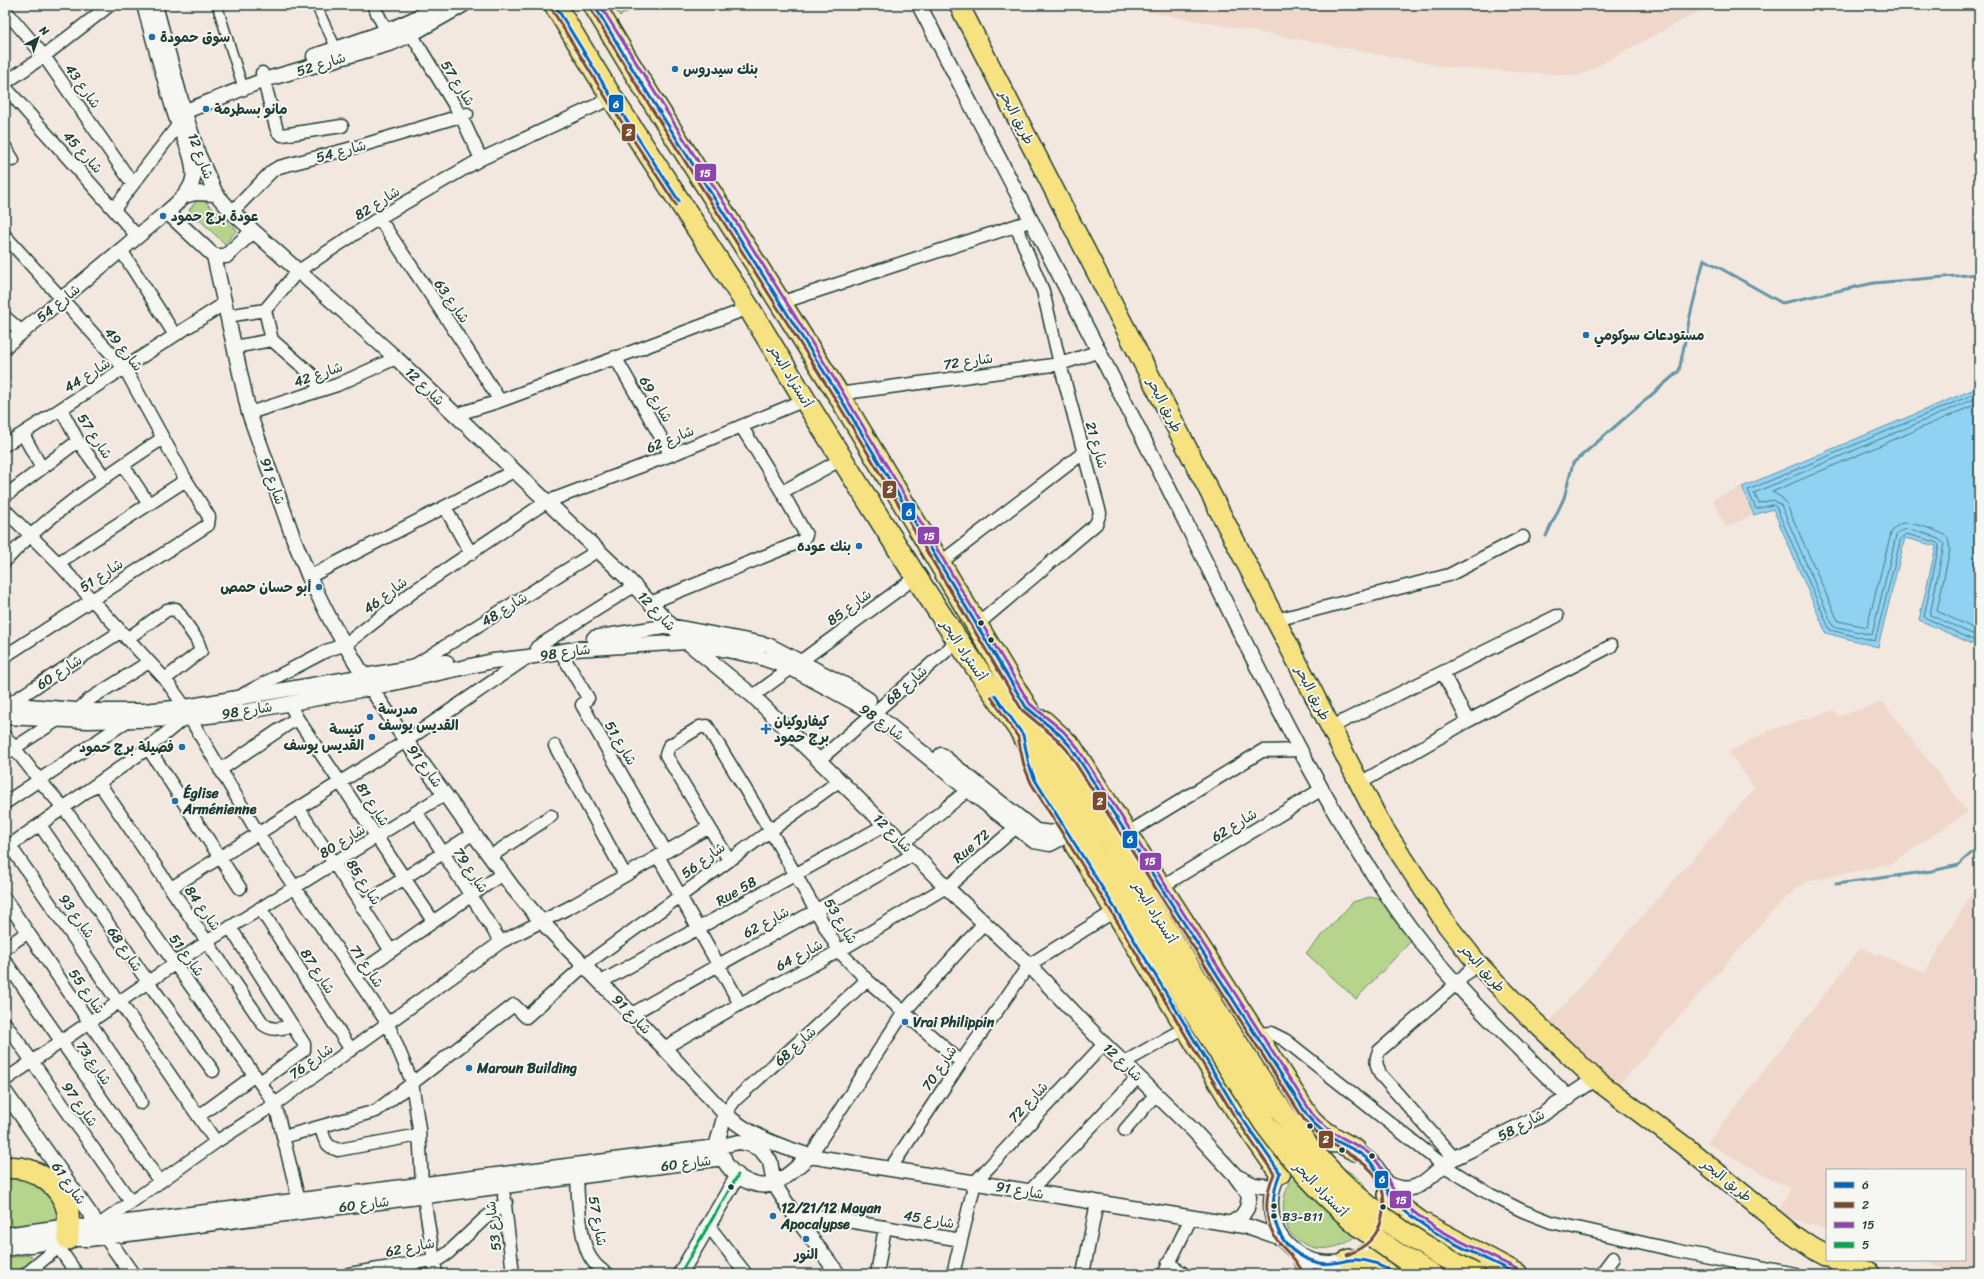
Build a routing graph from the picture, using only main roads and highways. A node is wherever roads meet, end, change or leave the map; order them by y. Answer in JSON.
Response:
{"nodes":[{"id":1,"x":555,"y":5,"type":"edge"},
{"id":2,"x":594,"y":5,"type":"edge"},
{"id":3,"x":959,"y":5,"type":"edge"},
{"id":4,"x":1023,"y":735,"type":"junction"},
{"id":5,"x":1118,"y":838,"type":"junction"},
{"id":6,"x":1354,"y":1150,"type":"road end"},
{"id":7,"x":5,"y":1168,"type":"edge"},
{"id":8,"x":1277,"y":1180,"type":"road end"},
{"id":9,"x":1387,"y":1189,"type":"road end"},
{"id":10,"x":1438,"y":1232,"type":"junction"},
{"id":11,"x":65,"y":1238,"type":"road end"},
{"id":12,"x":1826,"y":1255,"type":"edge"},
{"id":13,"x":1347,"y":1261,"type":"road end"},
{"id":14,"x":1838,"y":1261,"type":"edge"},
{"id":15,"x":1865,"y":1273,"type":"edge"},
{"id":16,"x":1399,"y":1274,"type":"edge"},
{"id":17,"x":1406,"y":1274,"type":"edge"},
{"id":18,"x":1431,"y":1274,"type":"edge"},
{"id":19,"x":1474,"y":1274,"type":"edge"},
{"id":20,"x":1517,"y":1274,"type":"edge"}],
"edges":[{"from":1,"to":4,"type":"highway","name":"أتستراد البحر"},
{"from":2,"to":5,"type":"highway","name":"أتستراد البحر"},
{"from":3,"to":12,"type":"highway","name":"طريق البحر"},
{"from":4,"to":8,"type":"highway"},
{"from":4,"to":18,"type":"highway","name":"أتستراد البحر","bridge":true},
{"from":5,"to":6,"type":"highway"},
{"from":5,"to":19,"type":"highway","name":"أتستراد البحر","bridge":true},
{"from":7,"to":11,"type":"highway"},
{"from":9,"to":10,"type":"highway"},
{"from":10,"to":17,"type":"highway"},
{"from":10,"to":20,"type":"highway"},
{"from":13,"to":16,"type":"highway"},
{"from":14,"to":15,"type":"highway"}]}
